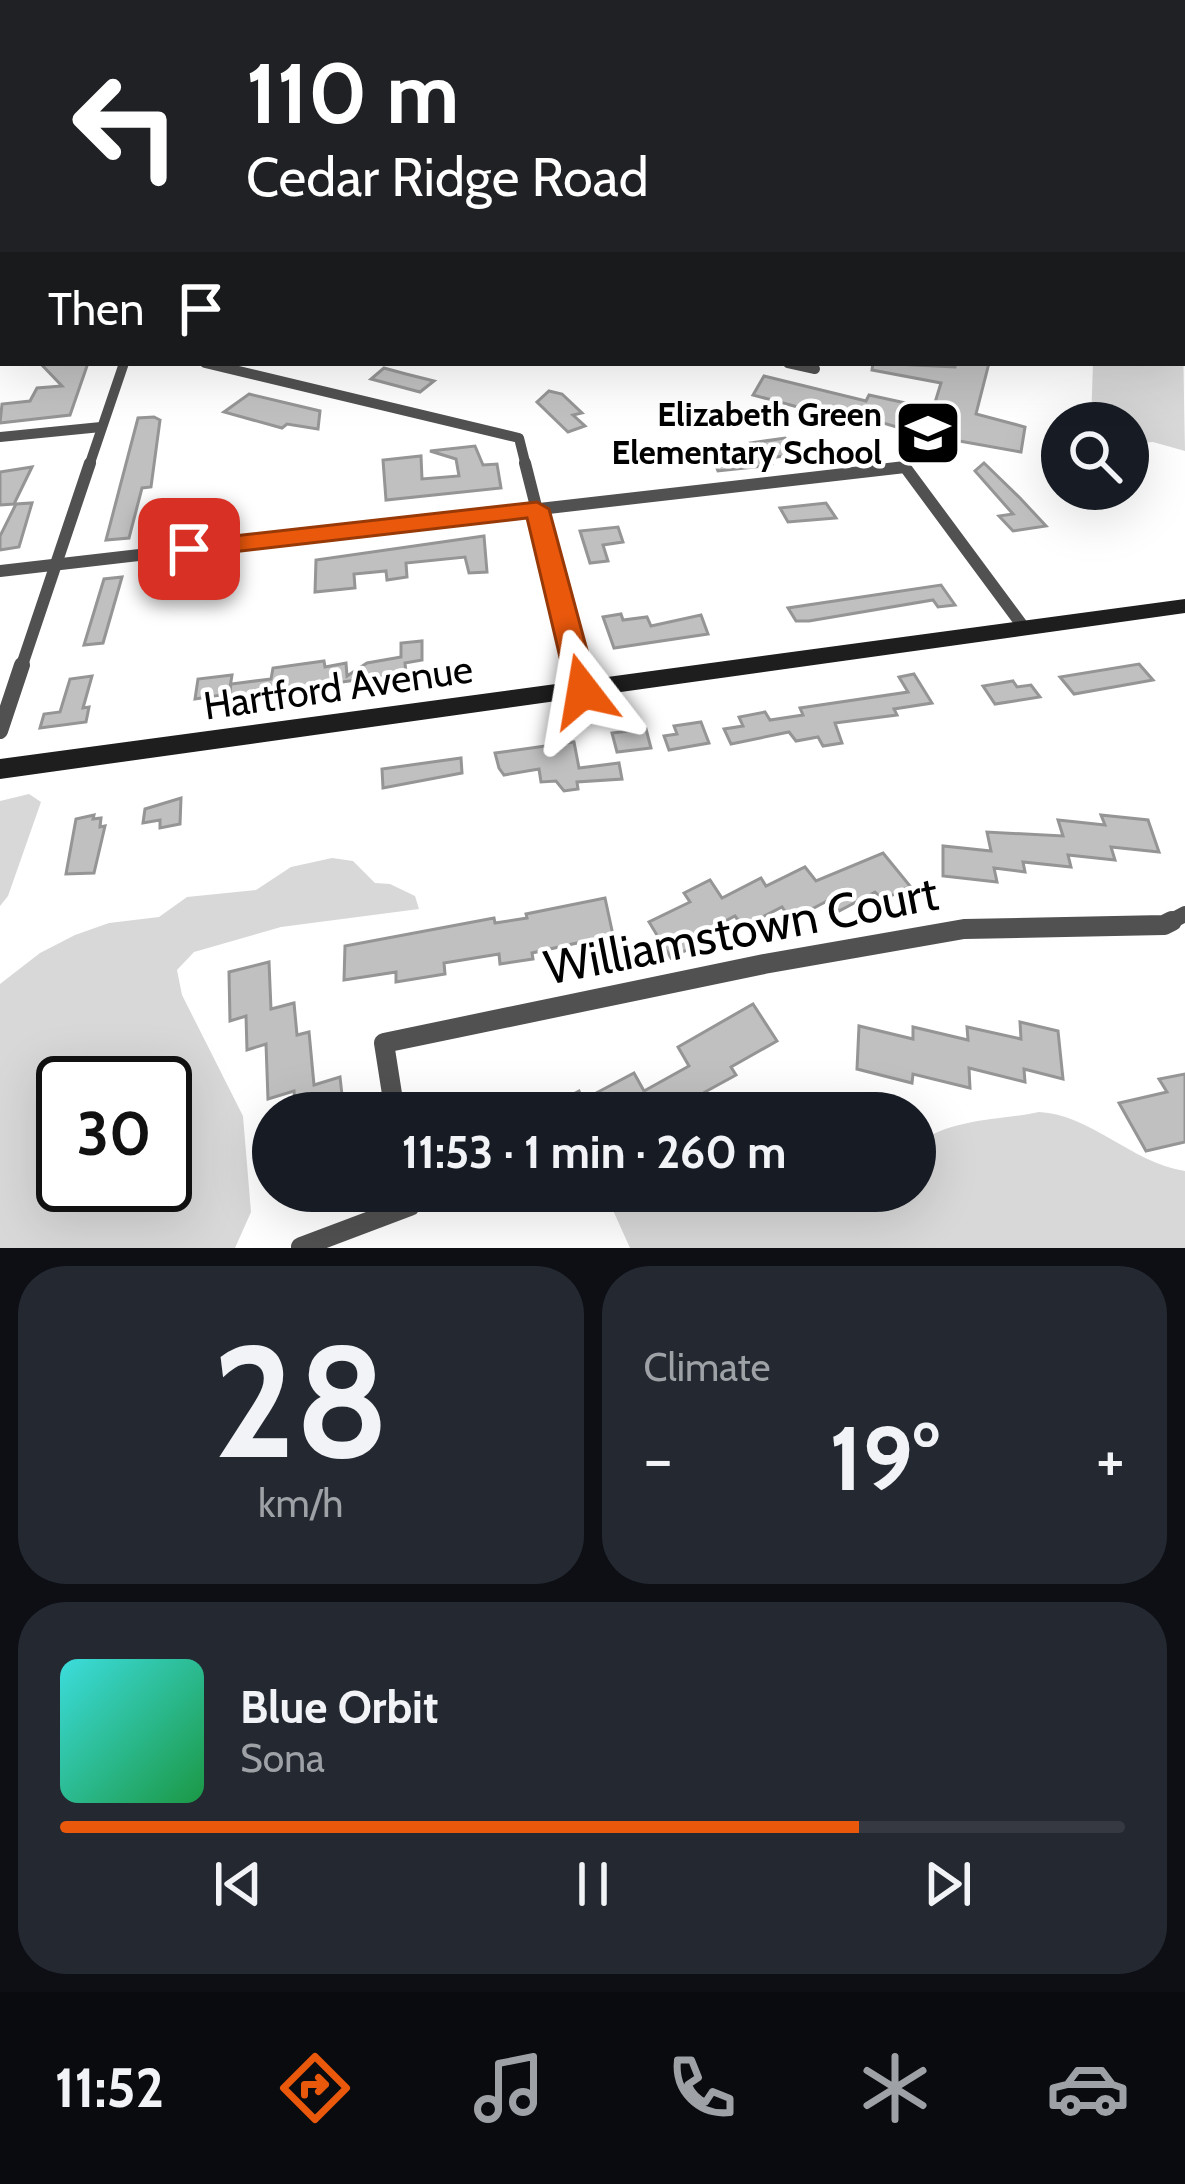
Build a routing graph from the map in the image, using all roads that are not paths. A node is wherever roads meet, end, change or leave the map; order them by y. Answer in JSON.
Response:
{"nodes":[{"id":1,"x":123,"y":366,"type":"edge"},
{"id":2,"x":218,"y":366,"type":"edge"},
{"id":3,"x":802,"y":366,"type":"edge"},
{"id":4,"x":815,"y":369,"type":"dead end"},
{"id":5,"x":101,"y":428,"type":"junction"},
{"id":6,"x":0,"y":436,"type":"edge"},
{"id":7,"x":537,"y":509,"type":"junction"},
{"id":8,"x":58,"y":564,"type":"junction"},
{"id":9,"x":0,"y":571,"type":"edge"},
{"id":10,"x":1185,"y":606,"type":"edge"},
{"id":11,"x":1025,"y":629,"type":"junction"},
{"id":12,"x":583,"y":691,"type":"junction"},
{"id":13,"x":0,"y":731,"type":"edge"},
{"id":14,"x":0,"y":770,"type":"edge"},
{"id":15,"x":1185,"y":914,"type":"edge"},
{"id":16,"x":392,"y":1092,"type":"edge"},
{"id":17,"x":392,"y":1212,"type":"edge"},
{"id":18,"x":301,"y":1247,"type":"edge"}],
"edges":[{"from":1,"to":5,"type":"street"},
{"from":2,"to":7,"type":"street"},
{"from":3,"to":4,"type":"street"},
{"from":5,"to":6,"type":"street"},
{"from":5,"to":8,"type":"street"},
{"from":7,"to":8,"type":"street"},
{"from":7,"to":11,"type":"street"},
{"from":7,"to":12,"type":"street"},
{"from":8,"to":9,"type":"street"},
{"from":8,"to":13,"type":"street"},
{"from":10,"to":11,"type":"main road","name":"Hartford Avenue"},
{"from":11,"to":12,"type":"main road","name":"Hartford Avenue"},
{"from":12,"to":14,"type":"main road","name":"Hartford Avenue"},
{"from":15,"to":16,"type":"street","name":"Williamstown Court"},
{"from":17,"to":18,"type":"street"}]}
